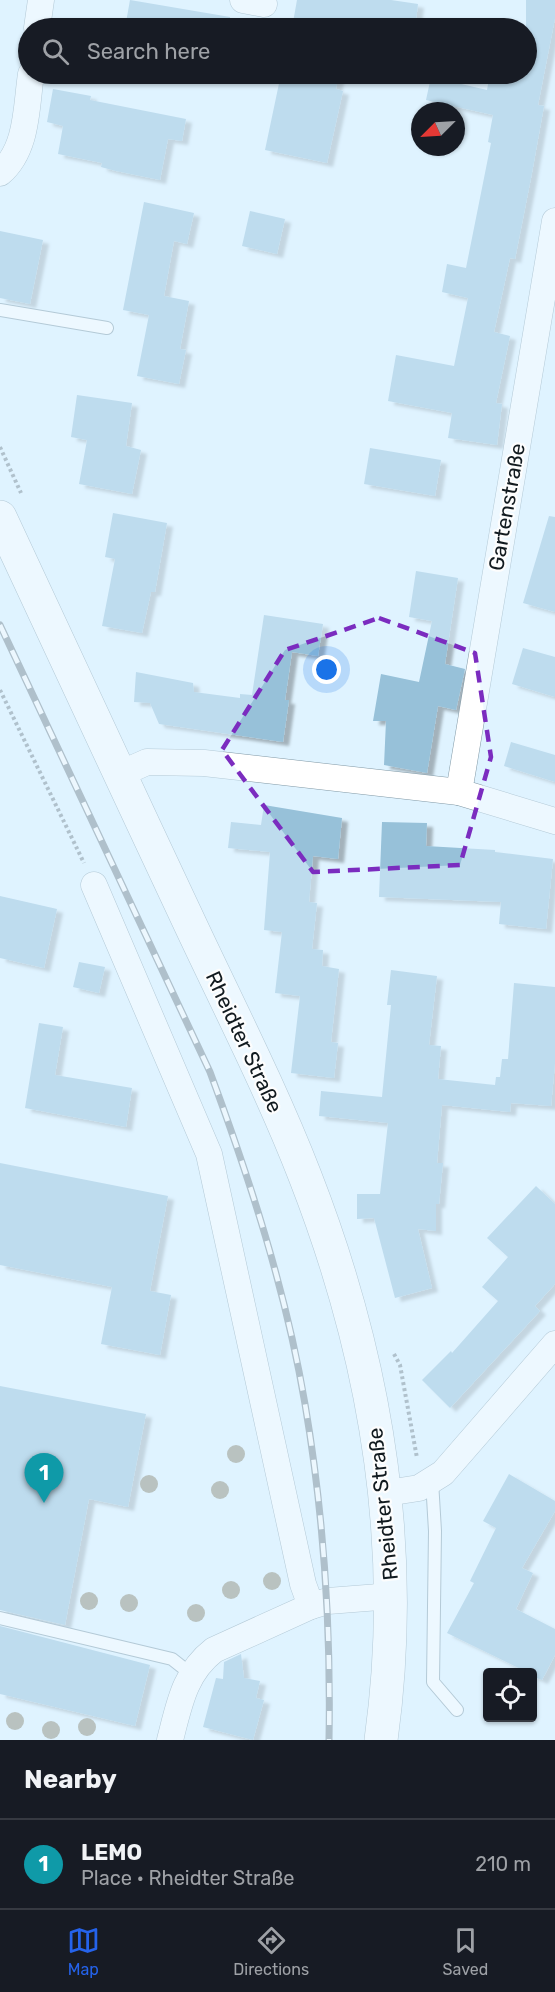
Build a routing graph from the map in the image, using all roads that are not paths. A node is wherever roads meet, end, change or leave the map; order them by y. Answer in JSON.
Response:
{"nodes":[{"id":1,"x":41,"y":0,"type":"edge"},
{"id":2,"x":38,"y":18,"type":"edge"},
{"id":3,"x":30,"y":84,"type":"edge"},
{"id":4,"x":0,"y":173,"type":"edge"},
{"id":5,"x":555,"y":221,"type":"edge"},
{"id":6,"x":0,"y":310,"type":"edge"},
{"id":7,"x":107,"y":328,"type":"dead end"},
{"id":8,"x":0,"y":517,"type":"edge"},
{"id":9,"x":120,"y":774,"type":"junction"},
{"id":10,"x":459,"y":792,"type":"junction"},
{"id":11,"x":555,"y":821,"type":"edge"},
{"id":12,"x":94,"y":885,"type":"road end"},
{"id":13,"x":552,"y":1353,"type":"edge"},
{"id":14,"x":432,"y":1481,"type":"junction"},
{"id":15,"x":387,"y":1493,"type":"junction"},
{"id":16,"x":392,"y":1596,"type":"junction"},
{"id":17,"x":311,"y":1606,"type":"junction"},
{"id":18,"x":0,"y":1618,"type":"edge"},
{"id":19,"x":191,"y":1674,"type":"junction"},
{"id":20,"x":457,"y":1710,"type":"dead end"},
{"id":21,"x":170,"y":1740,"type":"edge"},
{"id":22,"x":381,"y":1740,"type":"edge"}],
"edges":[{"from":1,"to":2,"type":"street"},
{"from":3,"to":4,"type":"street"},
{"from":5,"to":10,"type":"street","name":"Gartenstraße"},
{"from":6,"to":7,"type":"lane"},
{"from":8,"to":9,"type":"main road","name":"Rheidter Straße"},
{"from":9,"to":10,"type":"street"},
{"from":9,"to":15,"type":"main road","name":"Rheidter Straße"},
{"from":10,"to":11,"type":"street"},
{"from":12,"to":17,"type":"street"},
{"from":13,"to":14,"type":"street"},
{"from":14,"to":15,"type":"street"},
{"from":14,"to":20,"type":"lane"},
{"from":15,"to":16,"type":"main road","name":"Rheidter Straße"},
{"from":16,"to":17,"type":"street","name":"Rheidter Straße"},
{"from":16,"to":22,"type":"main road","name":"Rheidter Straße"},
{"from":17,"to":19,"type":"street","name":"Rheidter Straße"},
{"from":18,"to":19,"type":"lane"},
{"from":19,"to":21,"type":"street"}]}
